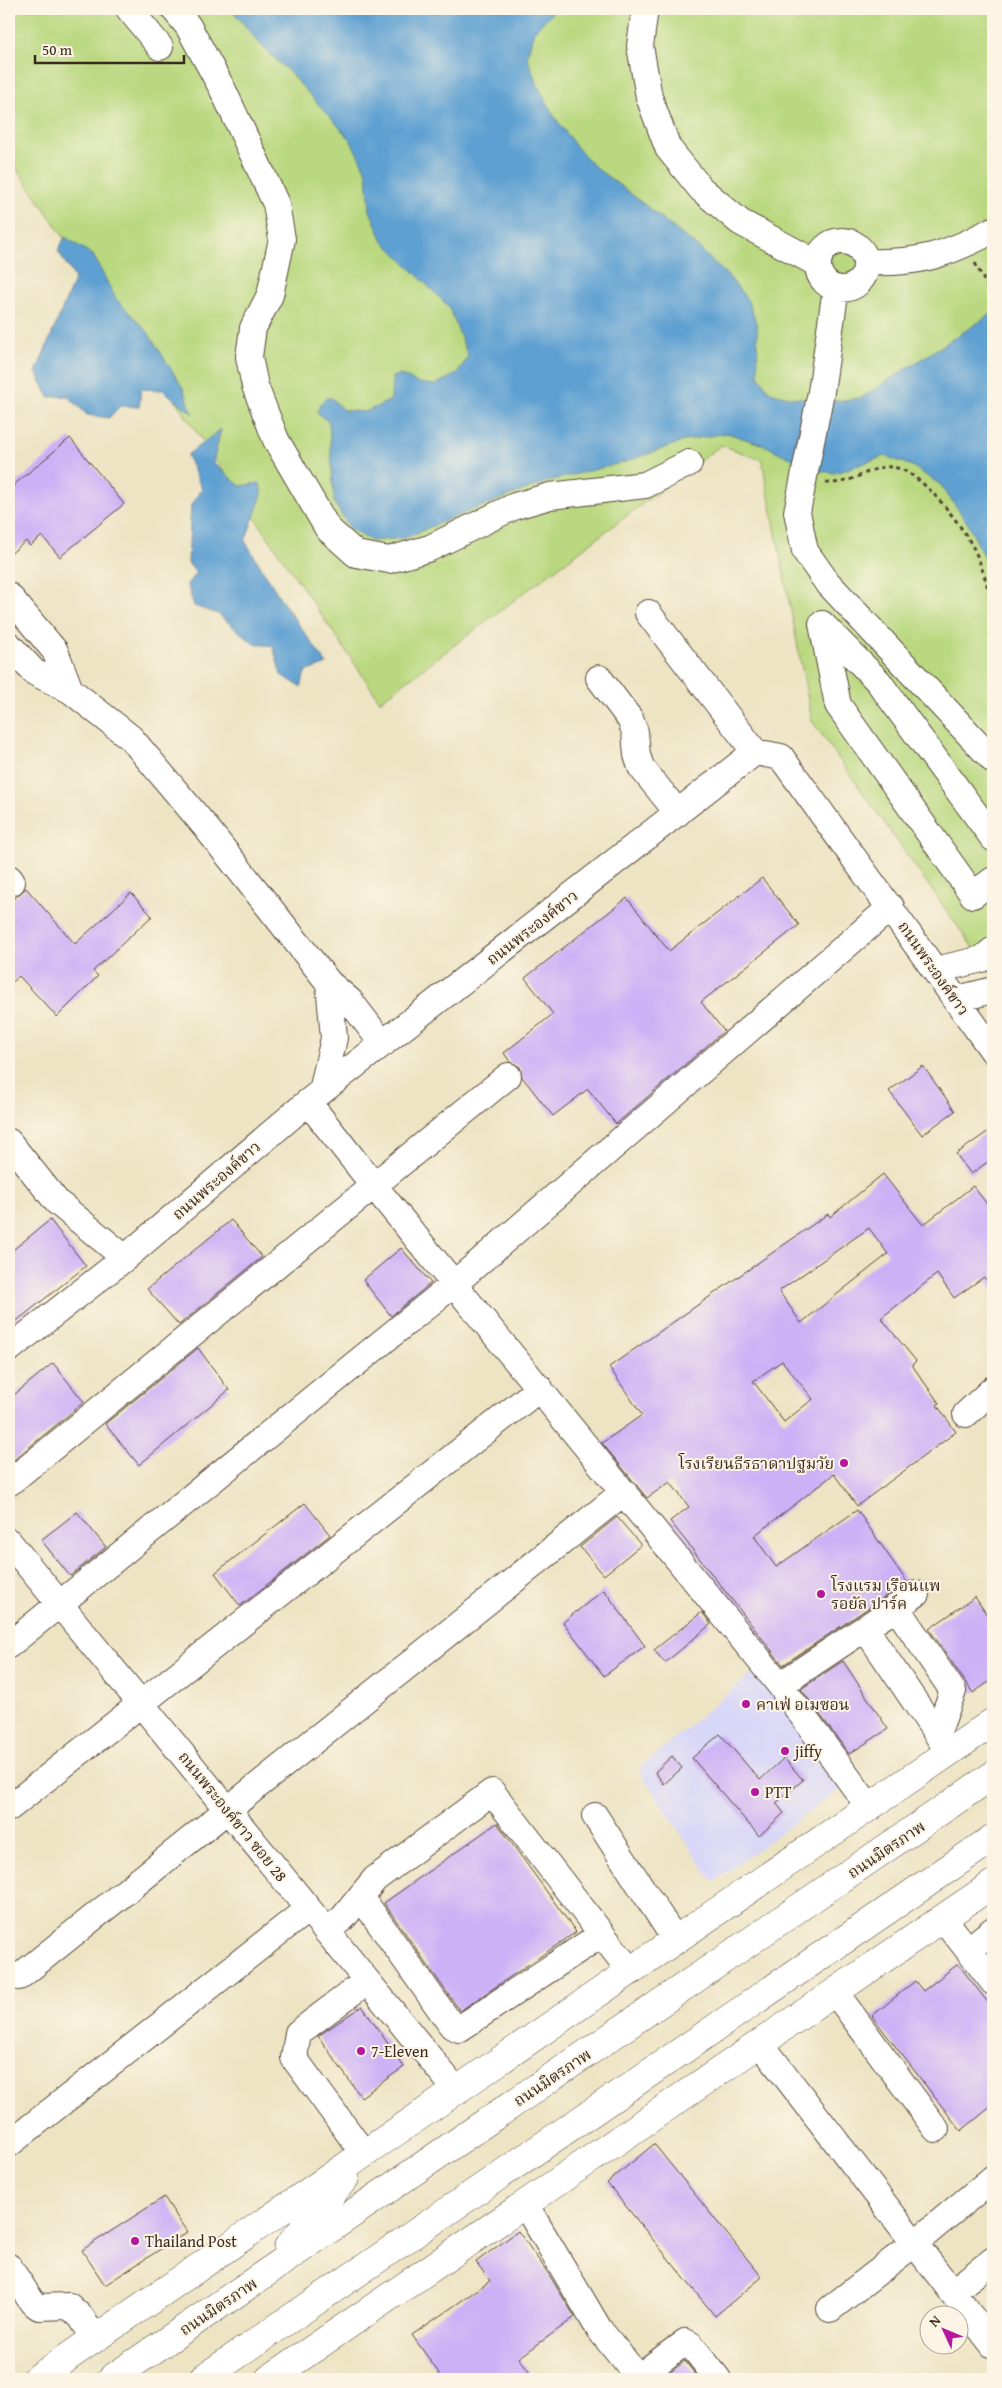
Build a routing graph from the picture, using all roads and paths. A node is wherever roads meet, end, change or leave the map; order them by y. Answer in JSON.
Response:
{"nodes":[{"id":1,"x":129,"y":9,"type":"edge"},
{"id":2,"x":174,"y":9,"type":"edge"},
{"id":3,"x":645,"y":9,"type":"edge"},
{"id":4,"x":160,"y":47,"type":"dead end"},
{"id":5,"x":993,"y":230,"type":"edge"},
{"id":6,"x":966,"y":245,"type":"junction"},
{"id":7,"x":866,"y":262,"type":"junction"},
{"id":8,"x":818,"y":264,"type":"junction"},
{"id":9,"x":836,"y":288,"type":"junction"},
{"id":10,"x":988,"y":288,"type":"junction"},
{"id":11,"x":993,"y":288,"type":"edge"},
{"id":12,"x":993,"y":298,"type":"edge"},
{"id":13,"x":689,"y":463,"type":"dead end"},
{"id":14,"x":804,"y":478,"type":"junction"},
{"id":15,"x":9,"y":596,"type":"edge"},
{"id":16,"x":993,"y":607,"type":"edge"},
{"id":17,"x":648,"y":613,"type":"dead end"},
{"id":18,"x":9,"y":645,"type":"edge"},
{"id":19,"x":599,"y":678,"type":"dead end"},
{"id":20,"x":70,"y":690,"type":"junction"},
{"id":21,"x":755,"y":752,"type":"junction"},
{"id":22,"x":993,"y":760,"type":"edge"},
{"id":23,"x":678,"y":813,"type":"junction"},
{"id":24,"x":993,"y":838,"type":"edge"},
{"id":25,"x":993,"y":880,"type":"edge"},
{"id":26,"x":891,"y":907,"type":"junction"},
{"id":27,"x":993,"y":950,"type":"edge"},
{"id":28,"x":936,"y":970,"type":"junction"},
{"id":29,"x":329,"y":983,"type":"junction"},
{"id":30,"x":993,"y":990,"type":"edge"},
{"id":31,"x":956,"y":999,"type":"junction"},
{"id":32,"x":383,"y":1044,"type":"junction"},
{"id":33,"x":993,"y":1051,"type":"edge"},
{"id":34,"x":508,"y":1076,"type":"dead end"},
{"id":35,"x":315,"y":1096,"type":"junction"},
{"id":36,"x":9,"y":1142,"type":"edge"},
{"id":37,"x":374,"y":1187,"type":"junction"},
{"id":38,"x":125,"y":1258,"type":"junction"},
{"id":39,"x":455,"y":1283,"type":"junction"},
{"id":40,"x":9,"y":1348,"type":"edge"},
{"id":41,"x":540,"y":1388,"type":"junction"},
{"id":42,"x":993,"y":1388,"type":"edge"},
{"id":43,"x":966,"y":1414,"type":"dead end"},
{"id":44,"x":9,"y":1483,"type":"edge"},
{"id":45,"x":624,"y":1492,"type":"junction"},
{"id":46,"x":9,"y":1542,"type":"edge"},
{"id":47,"x":60,"y":1604,"type":"junction"},
{"id":48,"x":865,"y":1628,"type":"junction"},
{"id":49,"x":9,"y":1645,"type":"edge"},
{"id":50,"x":780,"y":1685,"type":"junction"},
{"id":51,"x":140,"y":1702,"type":"junction"},
{"id":52,"x":993,"y":1722,"type":"edge"},
{"id":53,"x":943,"y":1743,"type":"junction"},
{"id":54,"x":993,"y":1746,"type":"edge"},
{"id":55,"x":993,"y":1775,"type":"edge"},
{"id":56,"x":9,"y":1808,"type":"edge"},
{"id":57,"x":870,"y":1808,"type":"junction"},
{"id":58,"x":228,"y":1810,"type":"junction"},
{"id":59,"x":595,"y":1816,"type":"dead end"},
{"id":60,"x":993,"y":1838,"type":"edge"},
{"id":61,"x":993,"y":1884,"type":"edge"},
{"id":62,"x":361,"y":1897,"type":"junction"},
{"id":63,"x":308,"y":1909,"type":"junction"},
{"id":64,"x":943,"y":1918,"type":"junction"},
{"id":65,"x":993,"y":1930,"type":"edge"},
{"id":66,"x":326,"y":1931,"type":"junction"},
{"id":67,"x":602,"y":1934,"type":"junction"},
{"id":68,"x":676,"y":1941,"type":"junction"},
{"id":69,"x":968,"y":1950,"type":"junction"},
{"id":70,"x":631,"y":1972,"type":"junction"},
{"id":71,"x":19,"y":1976,"type":"dead end"},
{"id":72,"x":367,"y":1981,"type":"junction"},
{"id":73,"x":993,"y":1982,"type":"edge"},
{"id":74,"x":835,"y":1992,"type":"junction"},
{"id":75,"x":760,"y":2043,"type":"junction"},
{"id":76,"x":457,"y":2091,"type":"junction"},
{"id":77,"x":936,"y":2129,"type":"dead end"},
{"id":78,"x":9,"y":2144,"type":"edge"},
{"id":79,"x":364,"y":2154,"type":"junction"},
{"id":80,"x":993,"y":2178,"type":"edge"},
{"id":81,"x":525,"y":2204,"type":"junction"},
{"id":82,"x":915,"y":2244,"type":"junction"},
{"id":83,"x":382,"y":2256,"type":"junction"},
{"id":84,"x":993,"y":2260,"type":"edge"},
{"id":85,"x":9,"y":2268,"type":"edge"},
{"id":86,"x":268,"y":2271,"type":"junction"},
{"id":87,"x":952,"y":2292,"type":"junction"},
{"id":88,"x":830,"y":2309,"type":"dead end"},
{"id":89,"x":95,"y":2339,"type":"junction"},
{"id":90,"x":993,"y":2345,"type":"edge"},
{"id":91,"x":272,"y":2378,"type":"edge"},
{"id":92,"x":637,"y":2378,"type":"edge"},
{"id":93,"x":36,"y":2379,"type":"edge"},
{"id":94,"x":111,"y":2379,"type":"edge"},
{"id":95,"x":202,"y":2379,"type":"edge"},
{"id":96,"x":718,"y":2379,"type":"edge"}],
"edges":[{"from":1,"to":4,"type":"street"},
{"from":2,"to":13,"type":"street"},
{"from":3,"to":8,"type":"street"},
{"from":5,"to":6,"type":"street"},
{"from":6,"to":7,"type":"street"},
{"from":6,"to":10,"type":"path"},
{"from":7,"to":8,"type":"street"},
{"from":7,"to":9,"type":"street"},
{"from":8,"to":9,"type":"street"},
{"from":9,"to":14,"type":"street"},
{"from":10,"to":11,"type":"path"},
{"from":10,"to":12,"type":"path"},
{"from":14,"to":16,"type":"path"},
{"from":14,"to":22,"type":"street"},
{"from":15,"to":20,"type":"street"},
{"from":17,"to":21,"type":"street"},
{"from":18,"to":20,"type":"street"},
{"from":19,"to":23,"type":"street"},
{"from":20,"to":29,"type":"street"},
{"from":21,"to":23,"type":"street","name":"ถนนพระองค์ขาว"},
{"from":21,"to":26,"type":"street","name":"ถนนพระองค์ขาว"},
{"from":23,"to":32,"type":"street","name":"ถนนพระองค์ขาว"},
{"from":24,"to":25,"type":"street"},
{"from":26,"to":28,"type":"street","name":"ถนนพระองค์ขาว"},
{"from":26,"to":39,"type":"street"},
{"from":27,"to":28,"type":"street"},
{"from":28,"to":31,"type":"street","name":"ถนนพระองค์ขาว"},
{"from":29,"to":32,"type":"street"},
{"from":29,"to":35,"type":"street"},
{"from":30,"to":31,"type":"street"},
{"from":31,"to":33,"type":"street","name":"ถนนพระองค์ขาว"},
{"from":32,"to":35,"type":"street","name":"ถนนพระองค์ขาว"},
{"from":34,"to":37,"type":"street"},
{"from":35,"to":37,"type":"street"},
{"from":35,"to":38,"type":"street","name":"ถนนพระองค์ขาว"},
{"from":36,"to":38,"type":"street"},
{"from":37,"to":39,"type":"street"},
{"from":37,"to":44,"type":"street"},
{"from":38,"to":40,"type":"street","name":"ถนนพระองค์ขาว"},
{"from":39,"to":41,"type":"street"},
{"from":39,"to":47,"type":"street"},
{"from":41,"to":45,"type":"street"},
{"from":41,"to":51,"type":"street"},
{"from":42,"to":43,"type":"street"},
{"from":45,"to":50,"type":"street"},
{"from":45,"to":58,"type":"street"},
{"from":46,"to":47,"type":"street","name":"ถนนพระองค์ขาว ซอย 28"},
{"from":47,"to":49,"type":"street"},
{"from":47,"to":51,"type":"street","name":"ถนนพระองค์ขาว ซอย 28"},
{"from":48,"to":50,"type":"street"},
{"from":48,"to":53,"type":"street"},
{"from":48,"to":53,"type":"street"},
{"from":50,"to":57,"type":"street"},
{"from":51,"to":56,"type":"street"},
{"from":51,"to":58,"type":"street","name":"ถนนพระองค์ขาว ซอย 28"},
{"from":52,"to":53,"type":"main road"},
{"from":53,"to":54,"type":"main road"},
{"from":53,"to":57,"type":"main road"},
{"from":55,"to":86,"type":"main road","name":"ถนนมิตรภาพ"},
{"from":57,"to":68,"type":"main road"},
{"from":58,"to":63,"type":"street","name":"ถนนพระองค์ขาว ซอย 28"},
{"from":58,"to":71,"type":"street"},
{"from":59,"to":68,"type":"street"},
{"from":60,"to":83,"type":"main road"},
{"from":61,"to":64,"type":"main road"},
{"from":62,"to":66,"type":"street"},
{"from":62,"to":67,"type":"street"},
{"from":62,"to":67,"type":"street"},
{"from":63,"to":66,"type":"street","name":"ถนนพระองค์ขาว ซอย 28"},
{"from":63,"to":78,"type":"street"},
{"from":64,"to":69,"type":"street"},
{"from":64,"to":74,"type":"main road"},
{"from":65,"to":69,"type":"street"},
{"from":66,"to":72,"type":"street","name":"ถนนพระองค์ขาว ซอย 28"},
{"from":67,"to":70,"type":"street"},
{"from":68,"to":70,"type":"main road"},
{"from":69,"to":73,"type":"street"},
{"from":70,"to":76,"type":"main road"},
{"from":72,"to":76,"type":"street","name":"ถนนพระองค์ขาว ซอย 28"},
{"from":72,"to":79,"type":"street"},
{"from":74,"to":75,"type":"main road"},
{"from":74,"to":77,"type":"street"},
{"from":75,"to":81,"type":"main road"},
{"from":75,"to":82,"type":"street"},
{"from":76,"to":79,"type":"main road"},
{"from":79,"to":86,"type":"main road"},
{"from":79,"to":89,"type":"main road"},
{"from":80,"to":82,"type":"street"},
{"from":81,"to":83,"type":"main road"},
{"from":81,"to":91,"type":"main road"},
{"from":81,"to":92,"type":"street"},
{"from":82,"to":87,"type":"street"},
{"from":82,"to":88,"type":"street"},
{"from":83,"to":95,"type":"main road"},
{"from":84,"to":87,"type":"street"},
{"from":85,"to":89,"type":"street"},
{"from":86,"to":94,"type":"main road","name":"ถนนมิตรภาพ"},
{"from":87,"to":90,"type":"street"},
{"from":89,"to":93,"type":"main road"},
{"from":92,"to":96,"type":"street"}]}
